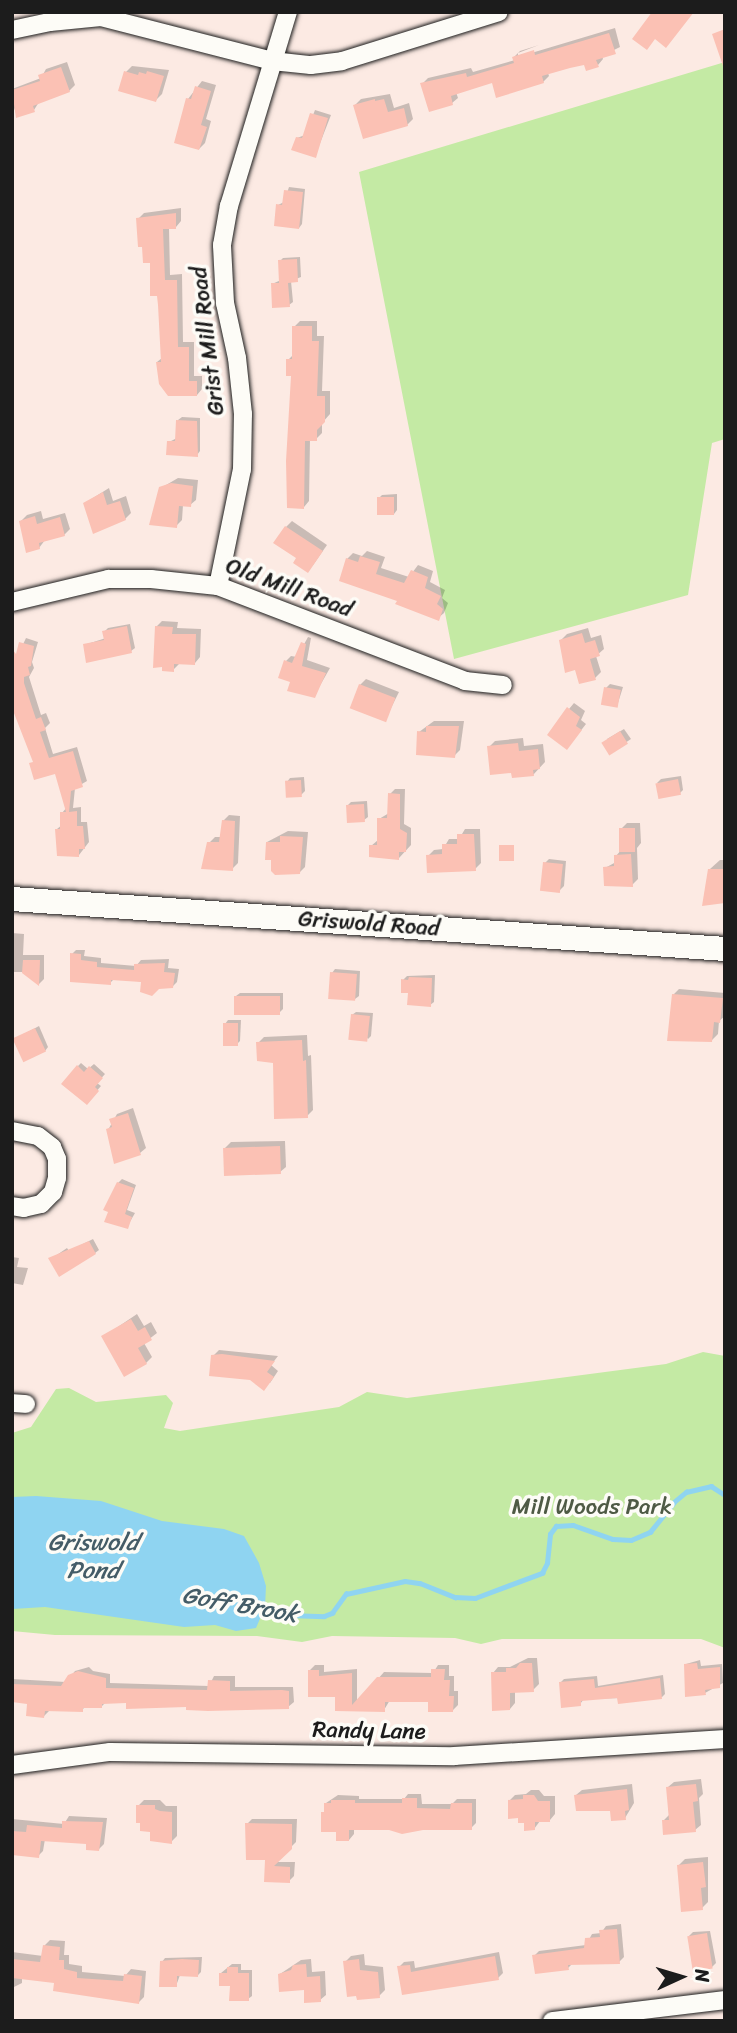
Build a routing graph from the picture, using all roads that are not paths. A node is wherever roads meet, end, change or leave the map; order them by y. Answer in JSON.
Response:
{"nodes":[{"id":1,"x":288,"y":12,"type":"edge"},
{"id":2,"x":499,"y":12,"type":"edge"},
{"id":3,"x":12,"y":30,"type":"edge"},
{"id":4,"x":272,"y":61,"type":"junction"},
{"id":5,"x":218,"y":586,"type":"junction"},
{"id":6,"x":12,"y":602,"type":"edge"},
{"id":7,"x":503,"y":685,"type":"dead end"},
{"id":8,"x":13,"y":896,"type":"edge"},
{"id":9,"x":725,"y":949,"type":"edge"},
{"id":10,"x":12,"y":1131,"type":"edge"},
{"id":11,"x":12,"y":1206,"type":"edge"},
{"id":12,"x":725,"y":1739,"type":"edge"},
{"id":13,"x":12,"y":1765,"type":"edge"},
{"id":14,"x":725,"y":2000,"type":"edge"},
{"id":15,"x":552,"y":2021,"type":"edge"}],
"edges":[{"from":1,"to":4,"type":"street","name":"Grist Mill Road"},
{"from":2,"to":4,"type":"street"},
{"from":3,"to":4,"type":"street"},
{"from":4,"to":5,"type":"street","name":"Grist Mill Road"},
{"from":5,"to":6,"type":"street","name":"Old Mill Road"},
{"from":5,"to":7,"type":"street","name":"Old Mill Road"},
{"from":8,"to":9,"type":"street","name":"Griswold Road"},
{"from":10,"to":11,"type":"street"},
{"from":12,"to":13,"type":"street","name":"Randy Lane"},
{"from":14,"to":15,"type":"street"}]}
